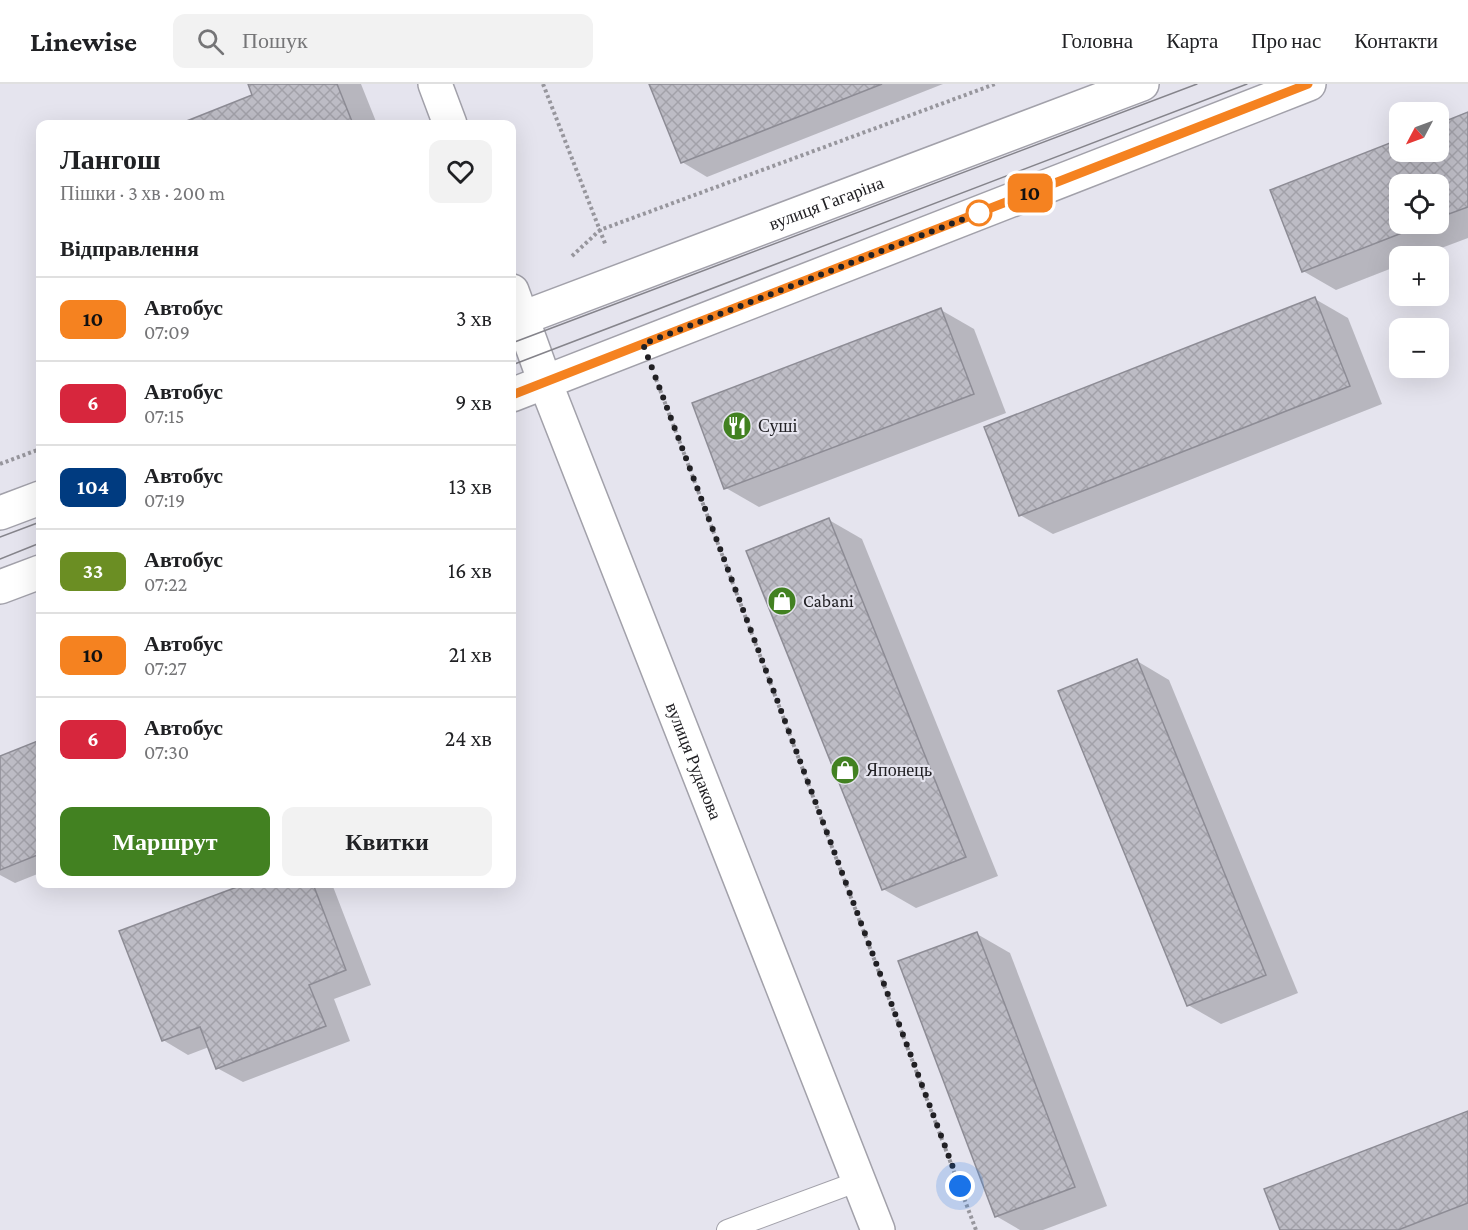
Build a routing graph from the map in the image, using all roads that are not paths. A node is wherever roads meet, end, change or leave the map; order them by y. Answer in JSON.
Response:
{"nodes":[{"id":1,"x":435,"y":84,"type":"edge"},
{"id":2,"x":1142,"y":84,"type":"edge"},
{"id":3,"x":1308,"y":84,"type":"edge"},
{"id":4,"x":448,"y":120,"type":"edge"},
{"id":5,"x":516,"y":310,"type":"edge"},
{"id":6,"x":516,"y":312,"type":"edge"},
{"id":7,"x":545,"y":382,"type":"junction"},
{"id":8,"x":516,"y":393,"type":"edge"},
{"id":9,"x":36,"y":500,"type":"edge"},
{"id":10,"x":0,"y":513,"type":"edge"},
{"id":11,"x":36,"y":574,"type":"edge"},
{"id":12,"x":0,"y":587,"type":"edge"},
{"id":13,"x":859,"y":1181,"type":"junction"},
{"id":14,"x":727,"y":1230,"type":"edge"},
{"id":15,"x":878,"y":1230,"type":"edge"}],
"edges":[{"from":1,"to":4,"type":"street"},
{"from":2,"to":5,"type":"street","name":"вулиця Гагаріна"},
{"from":3,"to":7,"type":"street"},
{"from":6,"to":7,"type":"street","name":"вулиця Рудакова"},
{"from":7,"to":8,"type":"street"},
{"from":7,"to":13,"type":"street","name":"вулиця Рудакова"},
{"from":9,"to":10,"type":"street"},
{"from":11,"to":12,"type":"street"},
{"from":13,"to":14,"type":"lane"},
{"from":13,"to":15,"type":"street","name":"вулиця Рудакова"}]}
